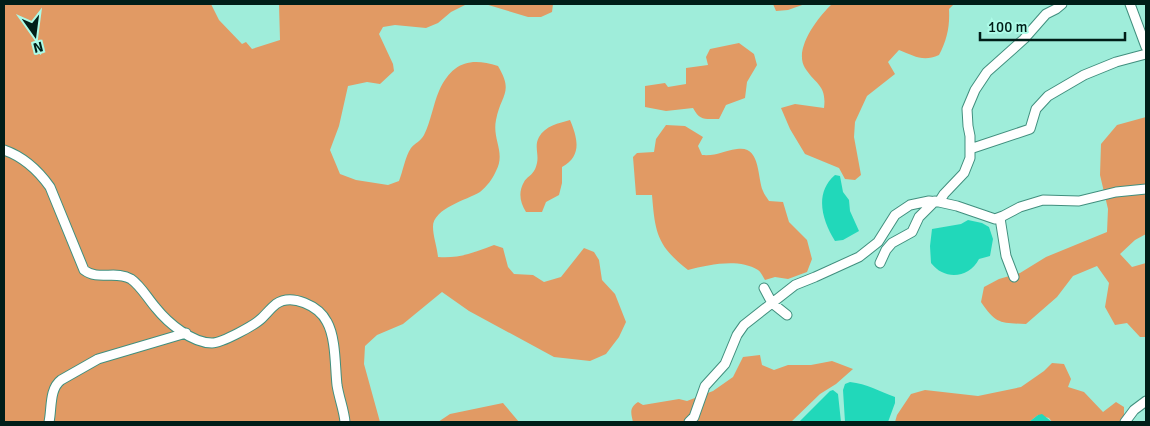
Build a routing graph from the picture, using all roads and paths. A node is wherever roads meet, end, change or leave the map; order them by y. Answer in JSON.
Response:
{"nodes":[{"id":1,"x":1062,"y":4,"type":"edge"},
{"id":2,"x":1130,"y":4,"type":"edge"},
{"id":3,"x":1146,"y":47,"type":"edge"},
{"id":4,"x":1146,"y":54,"type":"edge"},
{"id":5,"x":970,"y":149,"type":"junction"},
{"id":6,"x":4,"y":150,"type":"edge"},
{"id":7,"x":1146,"y":189,"type":"edge"},
{"id":8,"x":937,"y":201,"type":"junction"},
{"id":9,"x":1000,"y":218,"type":"junction"},
{"id":10,"x":880,"y":264,"type":"dead end"},
{"id":11,"x":1014,"y":277,"type":"dead end"},
{"id":12,"x":764,"y":288,"type":"dead end"},
{"id":13,"x":772,"y":303,"type":"junction"},
{"id":14,"x":787,"y":315,"type":"dead end"},
{"id":15,"x":186,"y":333,"type":"junction"},
{"id":16,"x":1146,"y":401,"type":"edge"},
{"id":17,"x":49,"y":422,"type":"edge"},
{"id":18,"x":345,"y":422,"type":"edge"},
{"id":19,"x":689,"y":422,"type":"edge"},
{"id":20,"x":1125,"y":422,"type":"edge"}],
"edges":[{"from":1,"to":5,"type":"street"},
{"from":2,"to":3,"type":"street"},
{"from":4,"to":5,"type":"street"},
{"from":5,"to":8,"type":"street"},
{"from":6,"to":15,"type":"street"},
{"from":7,"to":9,"type":"street"},
{"from":8,"to":9,"type":"street"},
{"from":8,"to":10,"type":"street"},
{"from":8,"to":13,"type":"street"},
{"from":9,"to":11,"type":"street"},
{"from":12,"to":13,"type":"street"},
{"from":13,"to":14,"type":"street"},
{"from":13,"to":19,"type":"street"},
{"from":15,"to":17,"type":"street"},
{"from":15,"to":18,"type":"street"},
{"from":16,"to":20,"type":"street"}]}
